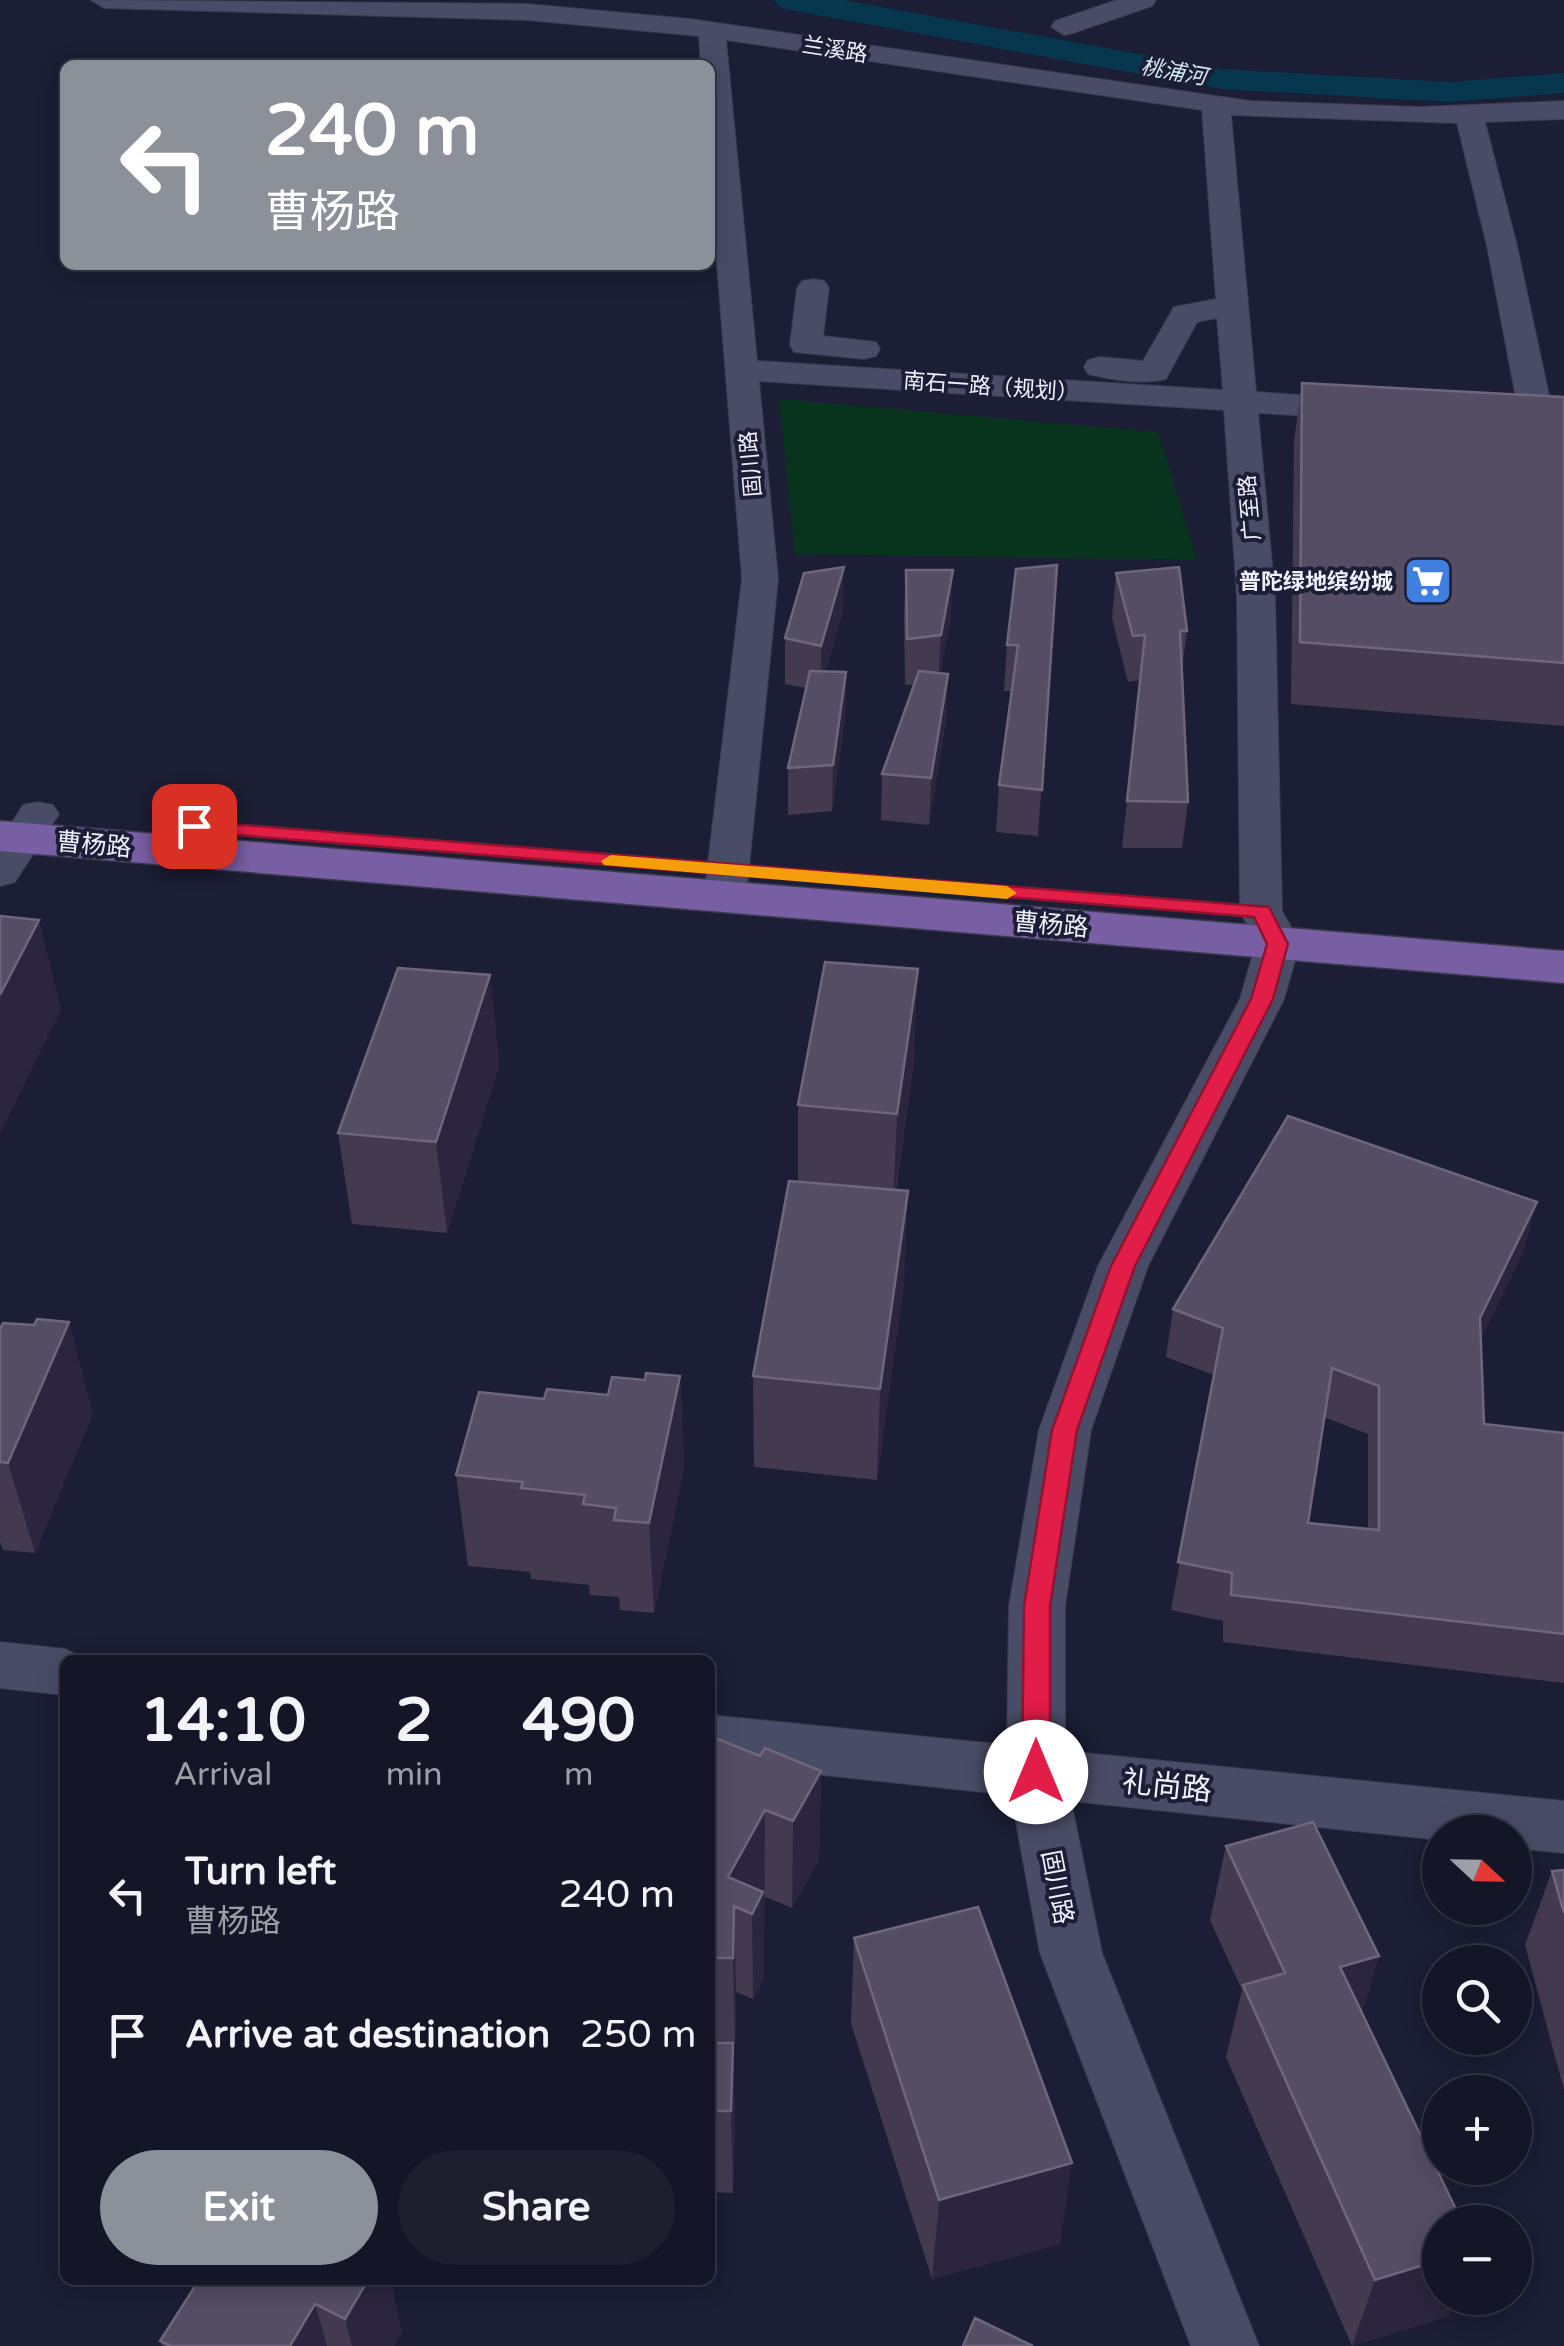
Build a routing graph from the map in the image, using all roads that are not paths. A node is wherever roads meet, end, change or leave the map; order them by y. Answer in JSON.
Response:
{"nodes":[{"id":1,"x":104,"y":0,"type":"edge"},
{"id":2,"x":1144,"y":0,"type":"edge"},
{"id":3,"x":1064,"y":26,"type":"dead end"},
{"id":4,"x":712,"y":30,"type":"junction"},
{"id":5,"x":715,"y":60,"type":"edge"},
{"id":6,"x":715,"y":64,"type":"edge"},
{"id":7,"x":1216,"y":105,"type":"junction"},
{"id":8,"x":1564,"y":110,"type":"edge"},
{"id":9,"x":1469,"y":115,"type":"junction"},
{"id":10,"x":813,"y":288,"type":"dead end"},
{"id":11,"x":1232,"y":306,"type":"junction"},
{"id":12,"x":742,"y":370,"type":"junction"},
{"id":13,"x":1240,"y":402,"type":"junction"},
{"id":14,"x":1398,"y":411,"type":"edge"},
{"id":15,"x":1497,"y":416,"type":"edge"},
{"id":16,"x":1550,"y":420,"type":"edge"},
{"id":17,"x":12,"y":834,"type":"edge"},
{"id":18,"x":727,"y":884,"type":"junction"},
{"id":19,"x":1270,"y":927,"type":"junction"},
{"id":20,"x":1564,"y":934,"type":"edge"},
{"id":21,"x":1564,"y":967,"type":"edge"},
{"id":22,"x":0,"y":1665,"type":"edge"},
{"id":23,"x":60,"y":1671,"type":"edge"},
{"id":24,"x":715,"y":1740,"type":"edge"},
{"id":25,"x":1036,"y":1772,"type":"junction"},
{"id":26,"x":1564,"y":1827,"type":"edge"},
{"id":27,"x":1225,"y":2346,"type":"edge"}],
"edges":[{"from":1,"to":4,"type":"street","name":"兰溪路"},
{"from":2,"to":3,"type":"street"},
{"from":4,"to":5,"type":"street","name":"固川路"},
{"from":4,"to":7,"type":"street","name":"兰溪路"},
{"from":6,"to":12,"type":"street","name":"固川路"},
{"from":7,"to":9,"type":"street","name":"兰溪路"},
{"from":7,"to":11,"type":"street","name":"广至路"},
{"from":8,"to":9,"type":"street","name":"兰溪路"},
{"from":9,"to":16,"type":"street"},
{"from":10,"to":11,"type":"street"},
{"from":11,"to":13,"type":"street","name":"广至路"},
{"from":12,"to":13,"type":"street","name":"南石一路（规划）"},
{"from":12,"to":18,"type":"street","name":"固川路"},
{"from":13,"to":14,"type":"street","name":"南石一路（规划）"},
{"from":13,"to":19,"type":"street","name":"广至路"},
{"from":15,"to":16,"type":"street"},
{"from":17,"to":18,"type":"main road","name":"曹杨路"},
{"from":18,"to":19,"type":"main road","name":"曹杨路"},
{"from":19,"to":20,"type":"main road","name":"曹杨路"},
{"from":19,"to":21,"type":"main road","name":"曹杨路"},
{"from":19,"to":25,"type":"street","name":"固川路"},
{"from":22,"to":23,"type":"street"},
{"from":24,"to":25,"type":"street","name":"礼尚路"},
{"from":25,"to":26,"type":"street","name":"礼尚路"},
{"from":25,"to":27,"type":"street","name":"固川路"}]}
